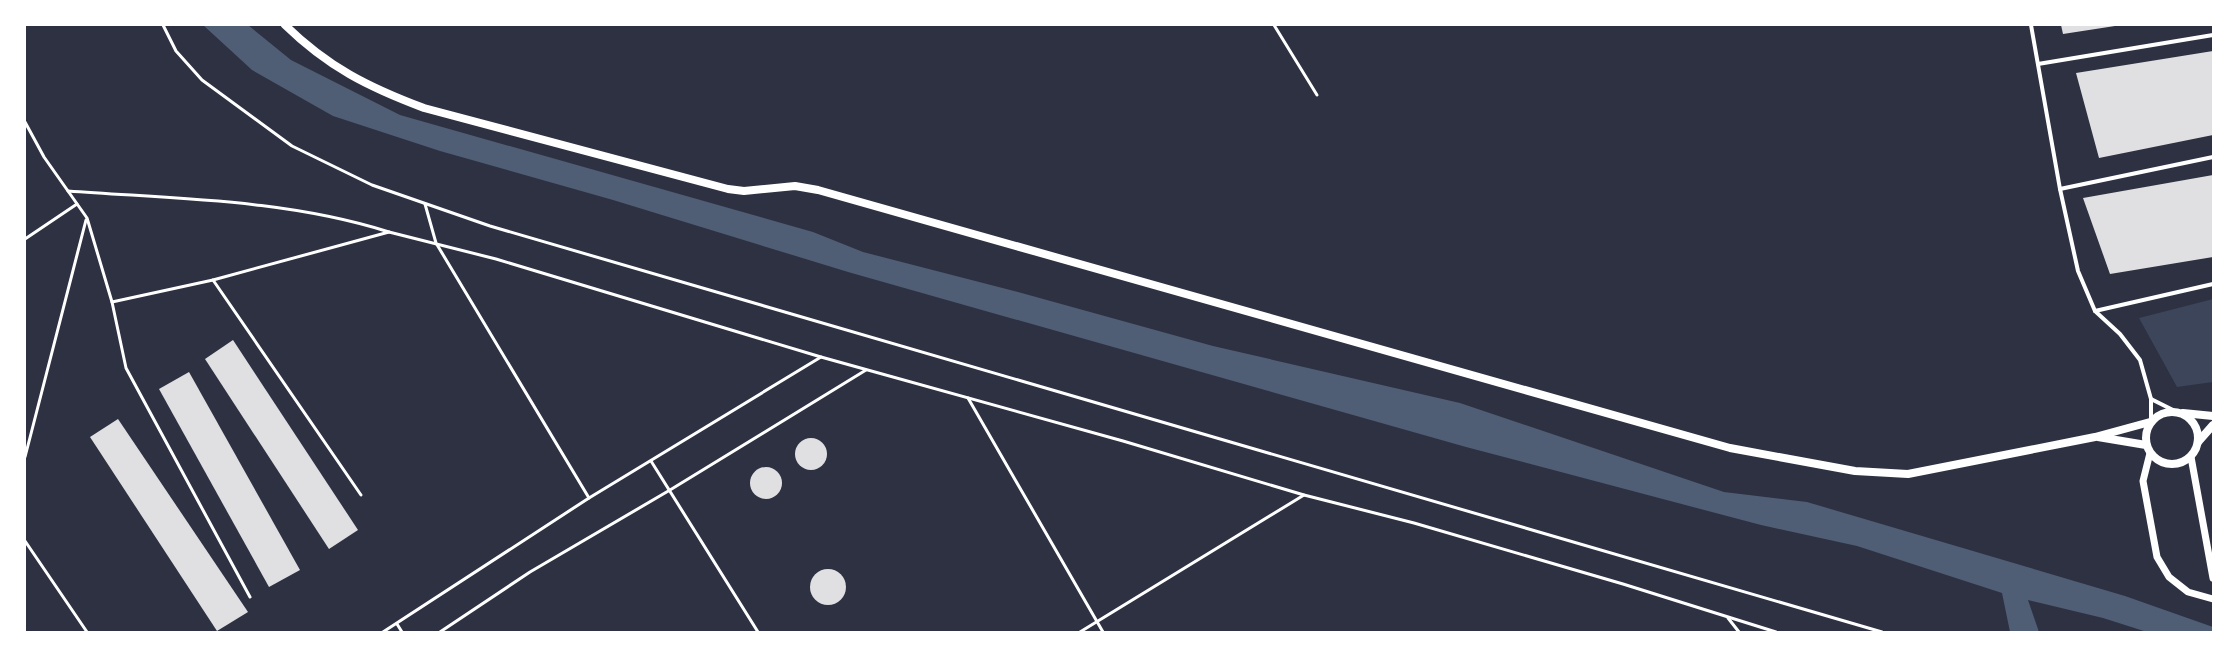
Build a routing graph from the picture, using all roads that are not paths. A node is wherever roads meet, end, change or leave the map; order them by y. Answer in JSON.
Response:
{"nodes":[{"id":1,"x":163,"y":25,"type":"edge"},
{"id":2,"x":285,"y":25,"type":"edge"},
{"id":3,"x":1274,"y":25,"type":"edge"},
{"id":4,"x":2031,"y":25,"type":"edge"},
{"id":5,"x":2213,"y":35,"type":"edge"},
{"id":6,"x":2038,"y":64,"type":"junction"},
{"id":7,"x":1317,"y":95,"type":"dead end"},
{"id":8,"x":25,"y":122,"type":"edge"},
{"id":9,"x":2213,"y":157,"type":"edge"},
{"id":10,"x":2060,"y":189,"type":"junction"},
{"id":11,"x":68,"y":191,"type":"junction"},
{"id":12,"x":77,"y":204,"type":"junction"},
{"id":13,"x":425,"y":204,"type":"junction"},
{"id":14,"x":87,"y":218,"type":"junction"},
{"id":15,"x":388,"y":232,"type":"junction"},
{"id":16,"x":25,"y":239,"type":"edge"},
{"id":17,"x":436,"y":243,"type":"junction"},
{"id":18,"x":213,"y":280,"type":"junction"},
{"id":19,"x":2213,"y":284,"type":"edge"},
{"id":20,"x":112,"y":302,"type":"junction"},
{"id":21,"x":2095,"y":311,"type":"junction"},
{"id":22,"x":821,"y":357,"type":"junction"},
{"id":23,"x":867,"y":370,"type":"junction"},
{"id":24,"x":968,"y":398,"type":"junction"},
{"id":25,"x":2151,"y":399,"type":"junction"},
{"id":26,"x":2179,"y":412,"type":"junction"},
{"id":27,"x":2213,"y":416,"type":"edge"},
{"id":28,"x":2151,"y":421,"type":"junction"},
{"id":29,"x":2213,"y":425,"type":"edge"},
{"id":30,"x":2095,"y":437,"type":"junction"},
{"id":31,"x":2198,"y":443,"type":"junction"},
{"id":32,"x":2146,"y":444,"type":"junction"},
{"id":33,"x":2150,"y":452,"type":"junction"},
{"id":34,"x":25,"y":457,"type":"edge"},
{"id":35,"x":2191,"y":457,"type":"junction"},
{"id":36,"x":651,"y":461,"type":"junction"},
{"id":37,"x":670,"y":490,"type":"junction"},
{"id":38,"x":360,"y":495,"type":"dead end"},
{"id":39,"x":1304,"y":495,"type":"junction"},
{"id":40,"x":589,"y":498,"type":"junction"},
{"id":41,"x":25,"y":540,"type":"edge"},
{"id":42,"x":2213,"y":578,"type":"edge"},
{"id":43,"x":250,"y":597,"type":"dead end"},
{"id":44,"x":2213,"y":599,"type":"edge"},
{"id":45,"x":1728,"y":616,"type":"junction"},
{"id":46,"x":1097,"y":622,"type":"junction"},
{"id":47,"x":397,"y":624,"type":"junction"},
{"id":48,"x":87,"y":632,"type":"edge"},
{"id":49,"x":383,"y":632,"type":"edge"},
{"id":50,"x":402,"y":632,"type":"edge"},
{"id":51,"x":440,"y":632,"type":"edge"},
{"id":52,"x":758,"y":632,"type":"edge"},
{"id":53,"x":1080,"y":632,"type":"edge"},
{"id":54,"x":1103,"y":632,"type":"edge"},
{"id":55,"x":1739,"y":632,"type":"edge"},
{"id":56,"x":1776,"y":632,"type":"edge"},
{"id":57,"x":1882,"y":632,"type":"edge"}],
"edges":[{"from":1,"to":13,"type":"lane"},
{"from":2,"to":30,"type":"main road"},
{"from":3,"to":7,"type":"lane"},
{"from":4,"to":6,"type":"street"},
{"from":5,"to":6,"type":"street"},
{"from":6,"to":10,"type":"street"},
{"from":8,"to":11,"type":"lane"},
{"from":9,"to":10,"type":"street"},
{"from":10,"to":21,"type":"street"},
{"from":11,"to":12,"type":"lane"},
{"from":11,"to":15,"type":"lane"},
{"from":12,"to":14,"type":"lane"},
{"from":12,"to":16,"type":"lane"},
{"from":13,"to":17,"type":"lane"},
{"from":13,"to":57,"type":"lane"},
{"from":14,"to":20,"type":"lane"},
{"from":14,"to":34,"type":"lane"},
{"from":15,"to":17,"type":"lane"},
{"from":15,"to":18,"type":"lane"},
{"from":17,"to":22,"type":"lane"},
{"from":17,"to":40,"type":"lane"},
{"from":18,"to":20,"type":"lane"},
{"from":18,"to":38,"type":"lane"},
{"from":19,"to":21,"type":"street"},
{"from":20,"to":43,"type":"lane"},
{"from":21,"to":25,"type":"street"},
{"from":22,"to":23,"type":"lane"},
{"from":22,"to":36,"type":"lane"},
{"from":23,"to":24,"type":"lane"},
{"from":23,"to":37,"type":"lane"},
{"from":24,"to":39,"type":"lane"},
{"from":24,"to":46,"type":"lane"},
{"from":25,"to":26,"type":"street"},
{"from":25,"to":28,"type":"street"},
{"from":26,"to":27,"type":"main road"},
{"from":26,"to":28,"type":"main road"},
{"from":26,"to":31,"type":"main road"},
{"from":28,"to":30,"type":"main road"},
{"from":28,"to":32,"type":"main road"},
{"from":29,"to":31,"type":"main road"},
{"from":30,"to":32,"type":"main road"},
{"from":31,"to":35,"type":"main road"},
{"from":32,"to":33,"type":"main road"},
{"from":33,"to":35,"type":"main road"},
{"from":33,"to":44,"type":"street"},
{"from":35,"to":42,"type":"street"},
{"from":36,"to":37,"type":"lane"},
{"from":36,"to":40,"type":"lane"},
{"from":37,"to":51,"type":"lane"},
{"from":37,"to":52,"type":"lane"},
{"from":39,"to":45,"type":"lane"},
{"from":39,"to":46,"type":"lane"},
{"from":40,"to":47,"type":"lane"},
{"from":41,"to":48,"type":"lane"},
{"from":45,"to":55,"type":"lane"},
{"from":45,"to":56,"type":"lane"},
{"from":46,"to":53,"type":"lane"},
{"from":46,"to":54,"type":"lane"},
{"from":47,"to":49,"type":"lane"},
{"from":47,"to":50,"type":"lane"}]}
